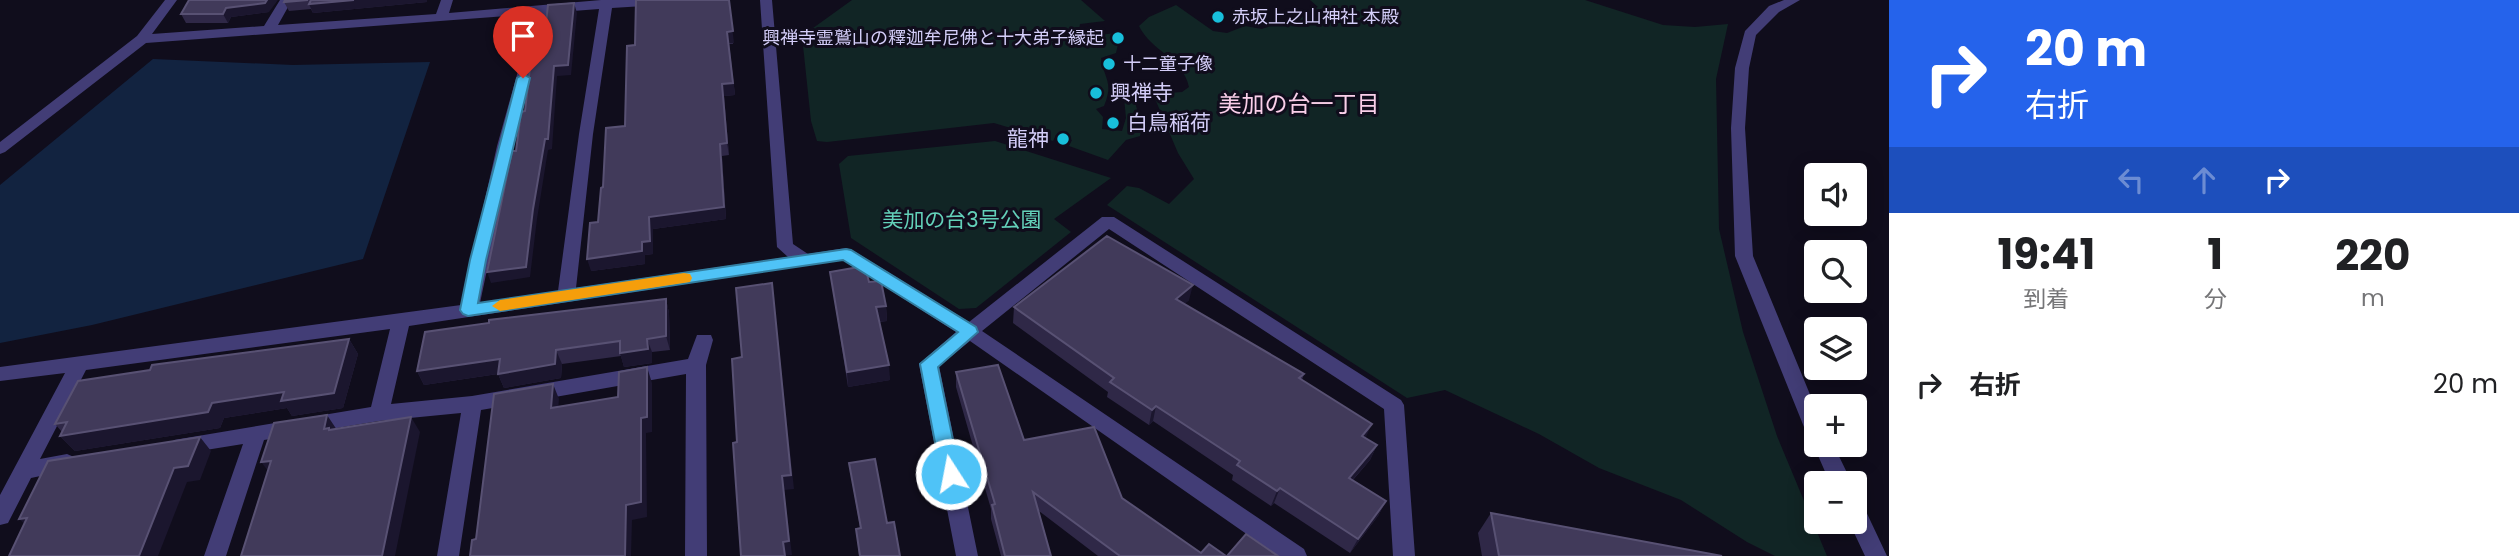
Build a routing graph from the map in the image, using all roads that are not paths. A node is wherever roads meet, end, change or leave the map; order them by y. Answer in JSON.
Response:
{"nodes":[{"id":1,"x":171,"y":0,"type":"edge"},
{"id":2,"x":286,"y":0,"type":"edge"},
{"id":3,"x":447,"y":0,"type":"edge"},
{"id":4,"x":676,"y":0,"type":"edge"},
{"id":5,"x":766,"y":0,"type":"edge"},
{"id":6,"x":1794,"y":0,"type":"edge"},
{"id":7,"x":607,"y":2,"type":"edge"},
{"id":8,"x":542,"y":9,"type":"junction"},
{"id":9,"x":441,"y":17,"type":"junction"},
{"id":10,"x":268,"y":31,"type":"junction"},
{"id":11,"x":142,"y":39,"type":"junction"},
{"id":12,"x":0,"y":149,"type":"edge"},
{"id":13,"x":806,"y":261,"type":"junction"},
{"id":14,"x":566,"y":296,"type":"junction"},
{"id":15,"x":468,"y":310,"type":"junction"},
{"id":16,"x":401,"y":321,"type":"junction"},
{"id":17,"x":970,"y":332,"type":"junction"},
{"id":18,"x":704,"y":340,"type":"dead end"},
{"id":19,"x":80,"y":363,"type":"junction"},
{"id":20,"x":696,"y":365,"type":"junction"},
{"id":21,"x":0,"y":374,"type":"edge"},
{"id":22,"x":1804,"y":403,"type":"edge"},
{"id":23,"x":472,"y":404,"type":"junction"},
{"id":24,"x":379,"y":414,"type":"junction"},
{"id":25,"x":256,"y":435,"type":"junction"},
{"id":26,"x":161,"y":449,"type":"edge"},
{"id":27,"x":93,"y":459,"type":"edge"},
{"id":28,"x":24,"y":470,"type":"junction"},
{"id":29,"x":0,"y":516,"type":"edge"},
{"id":30,"x":1866,"y":534,"type":"edge"},
{"id":31,"x":215,"y":556,"type":"edge"},
{"id":32,"x":447,"y":556,"type":"edge"},
{"id":33,"x":696,"y":556,"type":"edge"},
{"id":34,"x":967,"y":556,"type":"edge"},
{"id":35,"x":1296,"y":556,"type":"edge"},
{"id":36,"x":1404,"y":556,"type":"edge"},
{"id":37,"x":1876,"y":556,"type":"edge"}],
"edges":[{"from":1,"to":11,"type":"street"},
{"from":2,"to":10,"type":"street"},
{"from":3,"to":9,"type":"street"},
{"from":4,"to":7,"type":"street"},
{"from":5,"to":13,"type":"street"},
{"from":6,"to":22,"type":"street"},
{"from":7,"to":8,"type":"street"},
{"from":7,"to":14,"type":"street"},
{"from":8,"to":9,"type":"street"},
{"from":8,"to":15,"type":"street"},
{"from":9,"to":10,"type":"street"},
{"from":10,"to":11,"type":"street"},
{"from":11,"to":12,"type":"street"},
{"from":13,"to":14,"type":"street"},
{"from":13,"to":17,"type":"street"},
{"from":14,"to":15,"type":"street"},
{"from":15,"to":16,"type":"street"},
{"from":16,"to":19,"type":"street"},
{"from":16,"to":24,"type":"street"},
{"from":17,"to":34,"type":"street"},
{"from":17,"to":35,"type":"street"},
{"from":17,"to":36,"type":"street"},
{"from":18,"to":20,"type":"street"},
{"from":19,"to":21,"type":"street"},
{"from":19,"to":28,"type":"street"},
{"from":20,"to":23,"type":"street"},
{"from":20,"to":33,"type":"street"},
{"from":23,"to":24,"type":"street"},
{"from":23,"to":32,"type":"street"},
{"from":24,"to":25,"type":"street"},
{"from":25,"to":26,"type":"street"},
{"from":25,"to":31,"type":"street"},
{"from":27,"to":28,"type":"street"},
{"from":28,"to":29,"type":"street"},
{"from":30,"to":37,"type":"street"}]}
